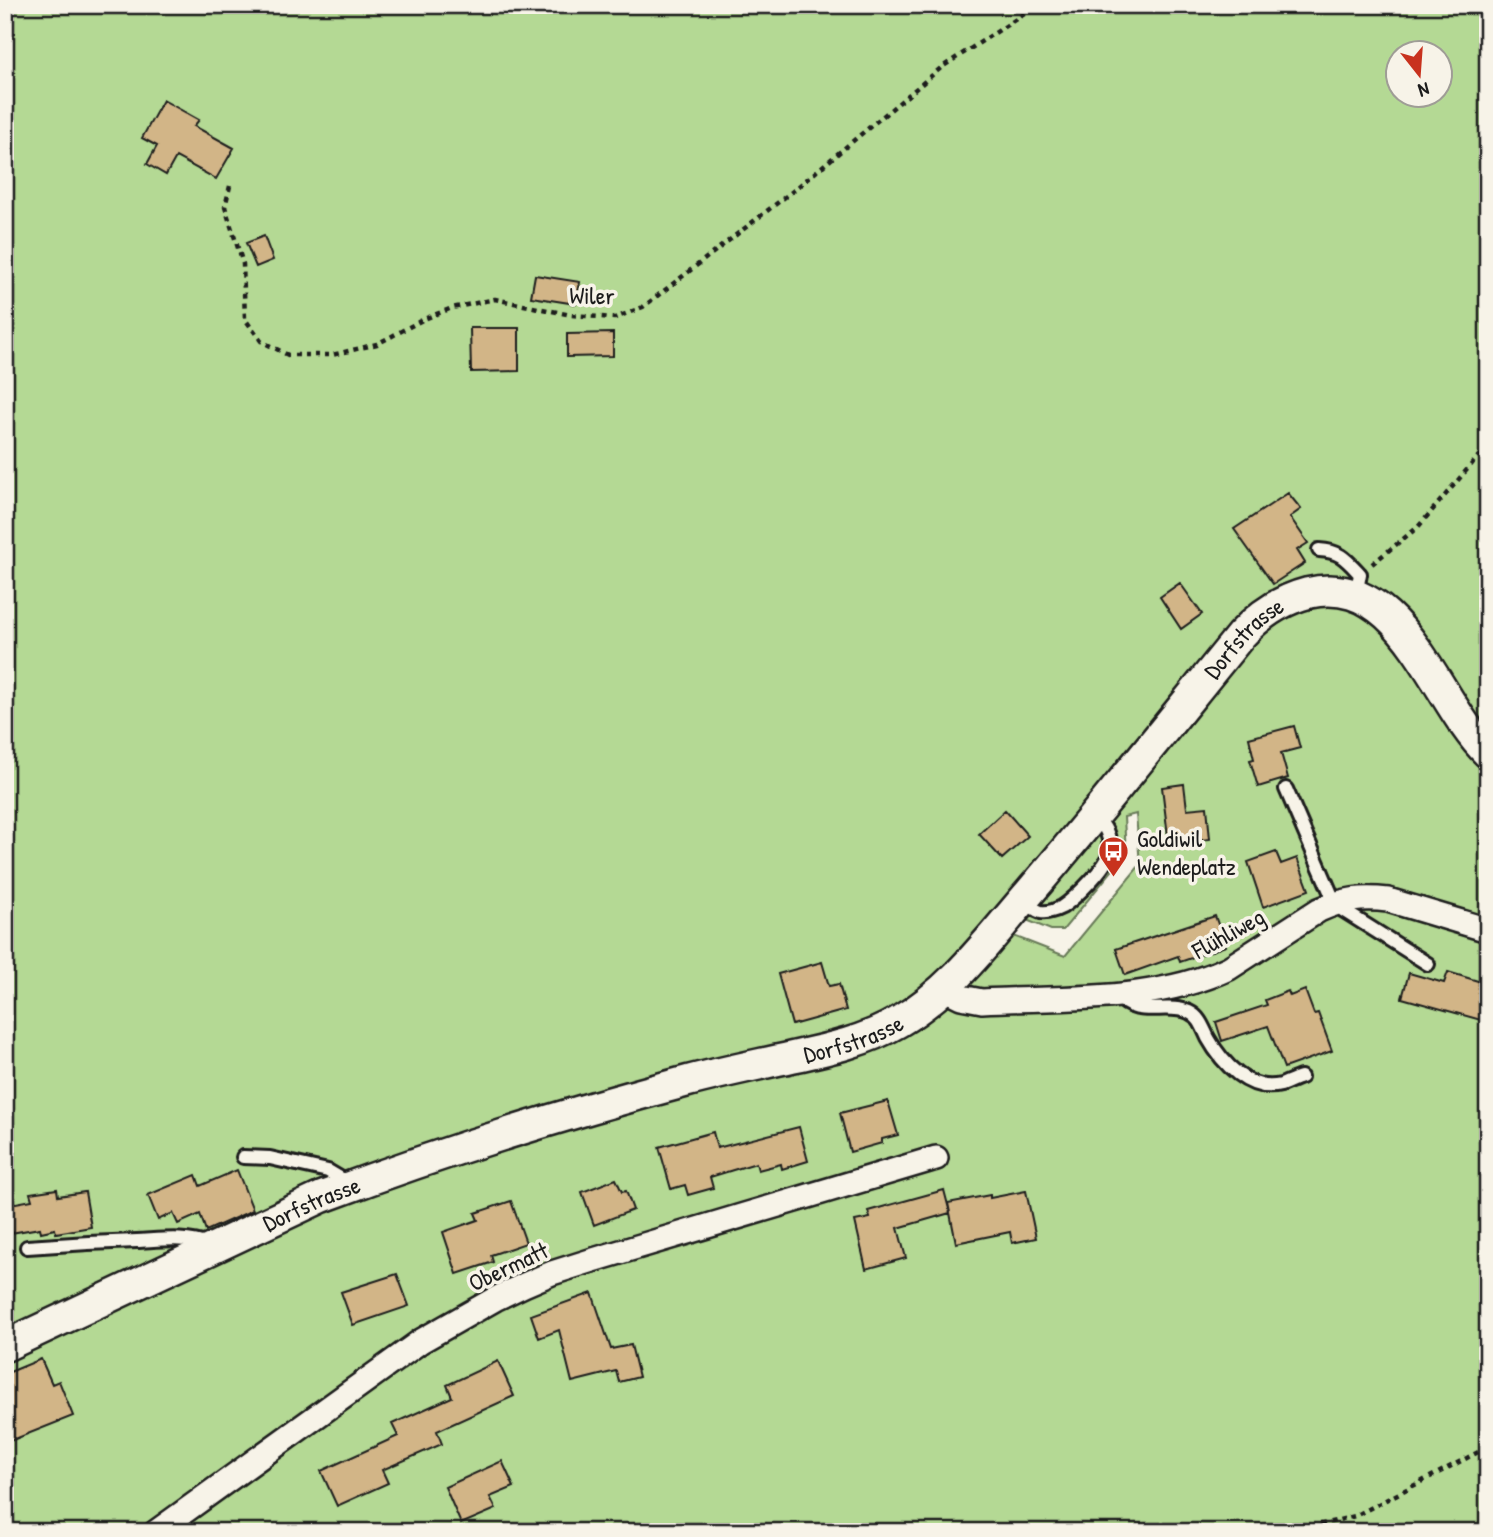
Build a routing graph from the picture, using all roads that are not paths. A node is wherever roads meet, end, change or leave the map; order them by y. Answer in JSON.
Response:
{"nodes":[{"id":1,"x":1318,"y":550,"type":"dead end"},
{"id":2,"x":1358,"y":584,"type":"junction"},
{"id":3,"x":1488,"y":753,"type":"edge"},
{"id":4,"x":1286,"y":789,"type":"dead end"},
{"id":5,"x":1335,"y":903,"type":"junction"},
{"id":6,"x":1488,"y":930,"type":"edge"},
{"id":7,"x":1428,"y":964,"type":"dead end"},
{"id":8,"x":943,"y":988,"type":"junction"},
{"id":9,"x":1117,"y":995,"type":"junction"},
{"id":10,"x":1301,"y":1077,"type":"dead end"},
{"id":11,"x":243,"y":1157,"type":"dead end"},
{"id":12,"x":936,"y":1158,"type":"dead end"},
{"id":13,"x":352,"y":1185,"type":"junction"},
{"id":14,"x":27,"y":1247,"type":"dead end"},
{"id":15,"x":215,"y":1247,"type":"junction"},
{"id":16,"x":5,"y":1346,"type":"edge"},
{"id":17,"x":156,"y":1532,"type":"edge"}],
"edges":[{"from":1,"to":2,"type":"lane"},
{"from":2,"to":3,"type":"street","name":"Dorfstrasse"},
{"from":2,"to":8,"type":"street","name":"Dorfstrasse"},
{"from":4,"to":5,"type":"lane"},
{"from":5,"to":6,"type":"street","name":"Flühliweg"},
{"from":5,"to":7,"type":"lane"},
{"from":5,"to":9,"type":"street","name":"Flühliweg"},
{"from":8,"to":9,"type":"street","name":"Flühliweg"},
{"from":8,"to":13,"type":"street","name":"Dorfstrasse"},
{"from":9,"to":10,"type":"lane"},
{"from":11,"to":13,"type":"lane"},
{"from":12,"to":17,"type":"street","name":"Obermatt"},
{"from":13,"to":15,"type":"street","name":"Dorfstrasse"},
{"from":14,"to":15,"type":"lane"},
{"from":15,"to":16,"type":"street","name":"Dorfstrasse"}]}
